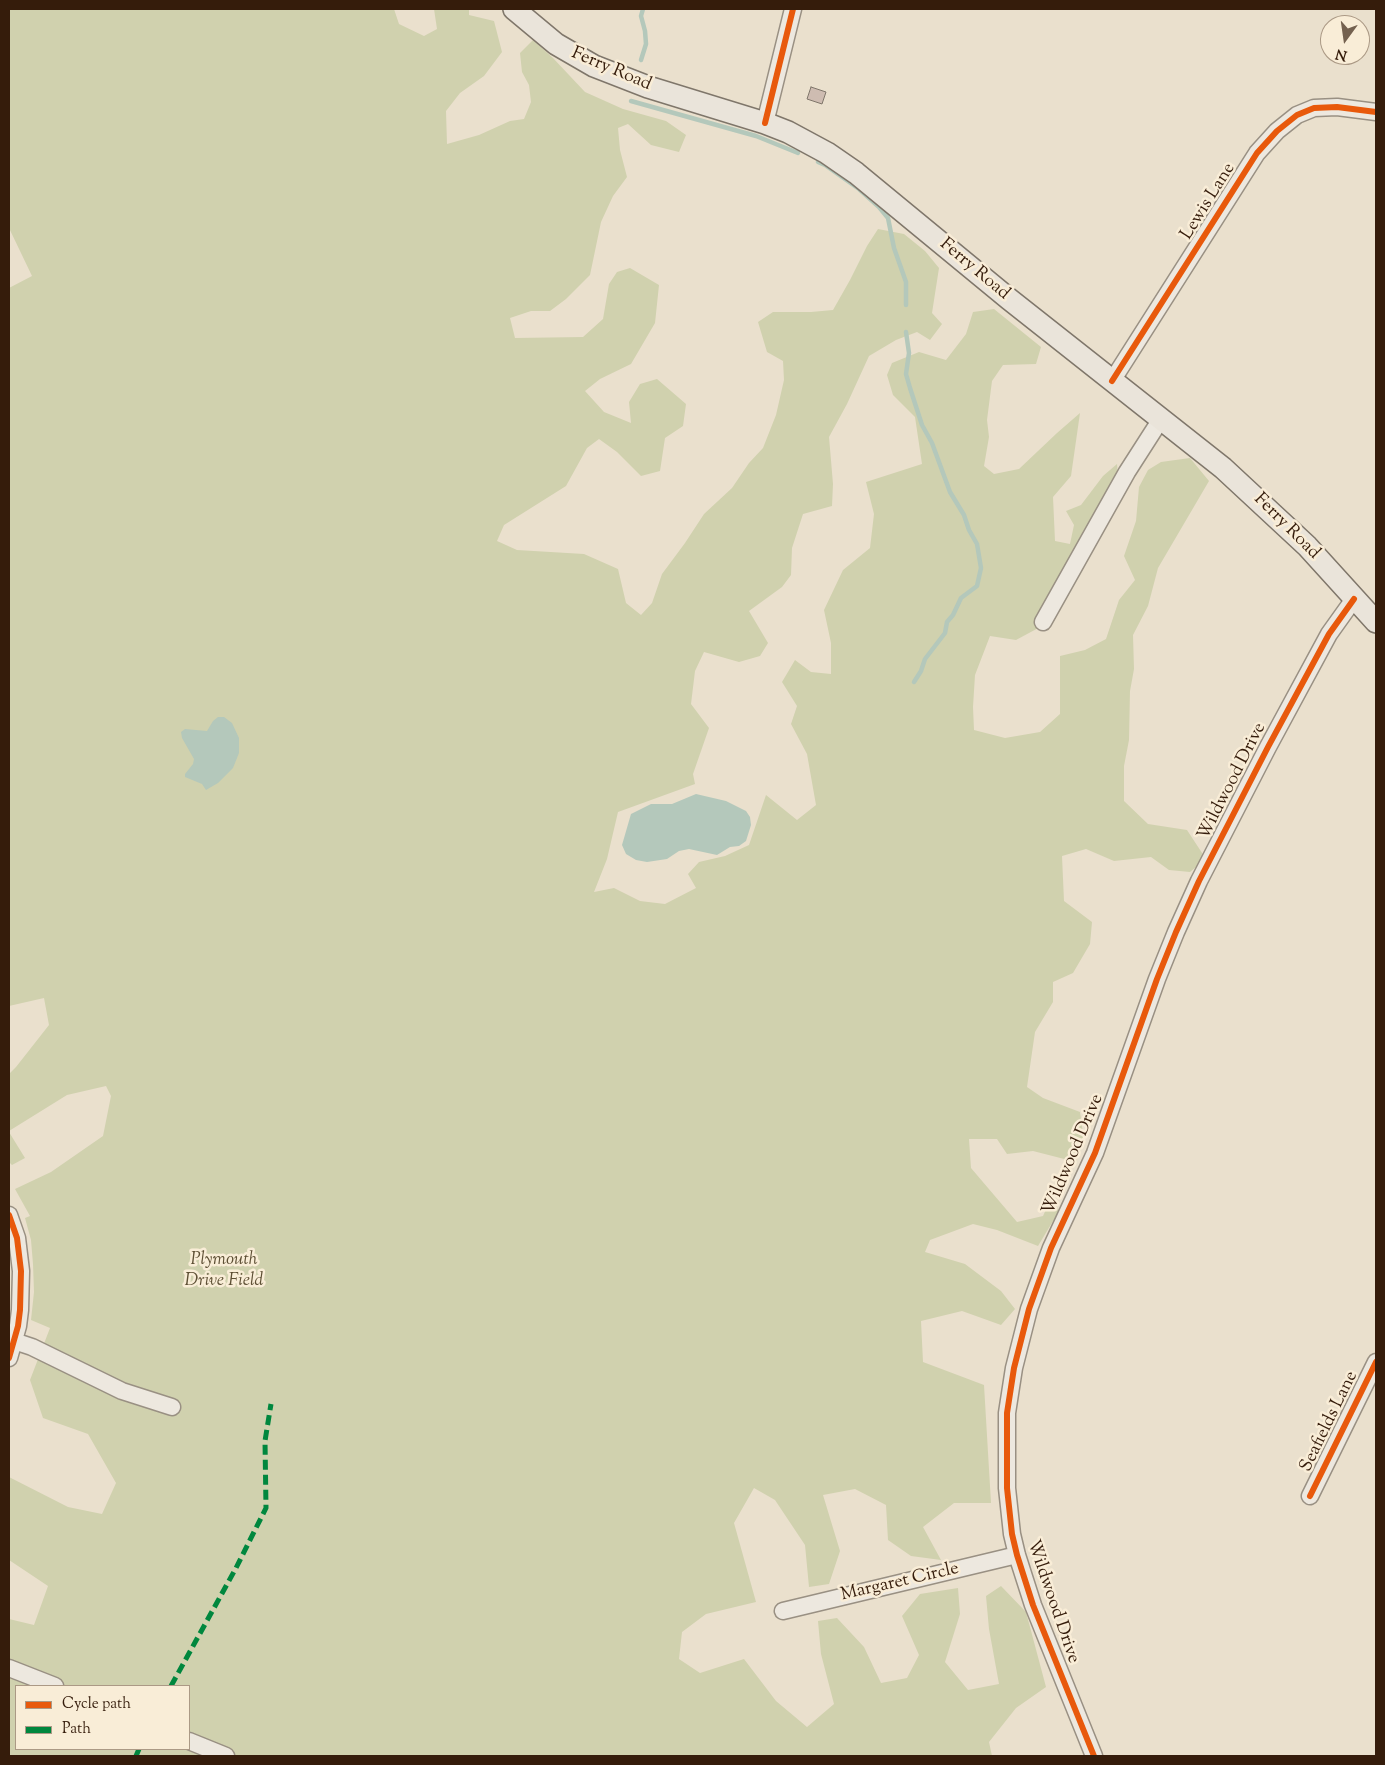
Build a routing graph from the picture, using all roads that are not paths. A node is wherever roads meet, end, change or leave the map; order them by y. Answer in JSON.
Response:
{"nodes":[{"id":1,"x":514,"y":9,"type":"edge"},
{"id":2,"x":794,"y":9,"type":"edge"},
{"id":3,"x":1376,"y":112,"type":"edge"},
{"id":4,"x":765,"y":123,"type":"junction"},
{"id":5,"x":1112,"y":381,"type":"junction"},
{"id":6,"x":1161,"y":419,"type":"junction"},
{"id":7,"x":1354,"y":599,"type":"junction"},
{"id":8,"x":1043,"y":622,"type":"dead end"},
{"id":9,"x":1376,"y":622,"type":"edge"},
{"id":10,"x":9,"y":1215,"type":"edge"},
{"id":11,"x":14,"y":1340,"type":"junction"},
{"id":12,"x":9,"y":1358,"type":"edge"},
{"id":13,"x":1376,"y":1362,"type":"edge"},
{"id":14,"x":172,"y":1407,"type":"dead end"},
{"id":15,"x":1310,"y":1496,"type":"dead end"},
{"id":16,"x":1017,"y":1555,"type":"junction"},
{"id":17,"x":783,"y":1611,"type":"dead end"},
{"id":18,"x":9,"y":1668,"type":"edge"},
{"id":19,"x":52,"y":1685,"type":"edge"},
{"id":20,"x":190,"y":1741,"type":"edge"},
{"id":21,"x":226,"y":1756,"type":"edge"},
{"id":22,"x":1094,"y":1756,"type":"edge"}],
"edges":[{"from":1,"to":4,"type":"main road","name":"Ferry Road"},
{"from":2,"to":4,"type":"street"},
{"from":3,"to":5,"type":"street","name":"Lewis Lane"},
{"from":4,"to":5,"type":"main road","name":"Ferry Road"},
{"from":5,"to":6,"type":"main road","name":"Ferry Road"},
{"from":6,"to":7,"type":"main road","name":"Ferry Road"},
{"from":6,"to":8,"type":"street"},
{"from":7,"to":9,"type":"main road","name":"Ferry Road"},
{"from":7,"to":16,"type":"street","name":"Wildwood Drive"},
{"from":10,"to":11,"type":"street"},
{"from":11,"to":12,"type":"street"},
{"from":11,"to":14,"type":"street"},
{"from":13,"to":15,"type":"street","name":"Seafields Lane"},
{"from":16,"to":17,"type":"street","name":"Margaret Circle"},
{"from":16,"to":22,"type":"street","name":"Wildwood Drive"},
{"from":18,"to":19,"type":"street"},
{"from":20,"to":21,"type":"street"}]}
